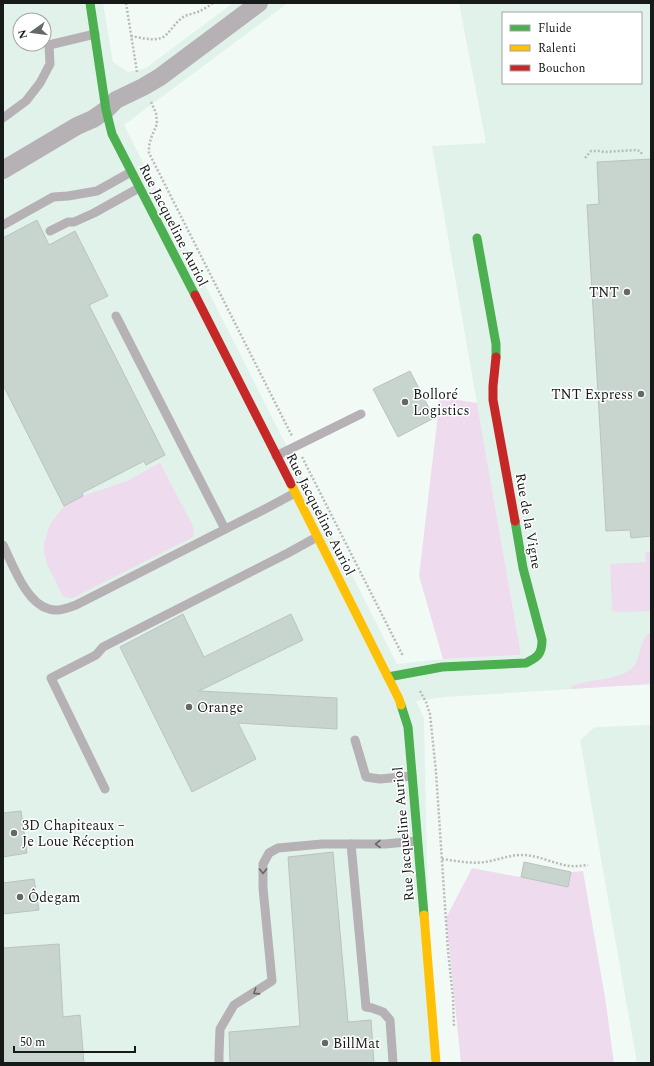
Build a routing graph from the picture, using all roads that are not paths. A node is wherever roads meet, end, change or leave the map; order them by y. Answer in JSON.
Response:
{"nodes":[{"id":1,"x":90,"y":3,"type":"edge"},
{"id":2,"x":259,"y":3,"type":"edge"},
{"id":3,"x":95,"y":34,"type":"junction"},
{"id":4,"x":106,"y":110,"type":"junction"},
{"id":5,"x":3,"y":118,"type":"edge"},
{"id":6,"x":3,"y":170,"type":"edge"},
{"id":7,"x":130,"y":172,"type":"junction"},
{"id":8,"x":139,"y":188,"type":"junction"},
{"id":9,"x":3,"y":225,"type":"edge"},
{"id":10,"x":50,"y":231,"type":"dead end"},
{"id":11,"x":477,"y":238,"type":"dead end"},
{"id":12,"x":116,"y":316,"type":"dead end"},
{"id":13,"x":361,"y":414,"type":"dead end"},
{"id":14,"x":276,"y":456,"type":"junction"},
{"id":15,"x":295,"y":493,"type":"junction"},
{"id":16,"x":226,"y":529,"type":"junction"},
{"id":17,"x":317,"y":536,"type":"junction"},
{"id":18,"x":3,"y":545,"type":"edge"},
{"id":19,"x":388,"y":677,"type":"junction"},
{"id":20,"x":355,"y":740,"type":"dead end"},
{"id":21,"x":412,"y":776,"type":"junction"},
{"id":22,"x":105,"y":789,"type":"dead end"},
{"id":23,"x":417,"y":841,"type":"junction"},
{"id":24,"x":350,"y":844,"type":"junction"},
{"id":25,"x":219,"y":1063,"type":"edge"},
{"id":26,"x":393,"y":1063,"type":"edge"},
{"id":27,"x":436,"y":1063,"type":"edge"}],
"edges":[{"from":1,"to":3,"type":"street","name":"Rue Jacqueline Auriol"},
{"from":2,"to":4,"type":"street"},
{"from":3,"to":4,"type":"street","name":"Rue Jacqueline Auriol"},
{"from":3,"to":5,"type":"lane"},
{"from":4,"to":6,"type":"street"},
{"from":4,"to":7,"type":"street","name":"Rue Jacqueline Auriol"},
{"from":7,"to":8,"type":"street","name":"Rue Jacqueline Auriol"},
{"from":7,"to":9,"type":"lane"},
{"from":8,"to":10,"type":"lane"},
{"from":8,"to":14,"type":"street","name":"Rue Jacqueline Auriol"},
{"from":11,"to":19,"type":"street","name":"Rue de la Vigne"},
{"from":12,"to":16,"type":"lane"},
{"from":13,"to":14,"type":"lane"},
{"from":14,"to":15,"type":"street","name":"Rue Jacqueline Auriol"},
{"from":15,"to":16,"type":"lane"},
{"from":15,"to":17,"type":"street","name":"Rue Jacqueline Auriol"},
{"from":16,"to":18,"type":"lane"},
{"from":17,"to":19,"type":"street","name":"Rue Jacqueline Auriol"},
{"from":17,"to":22,"type":"lane"},
{"from":19,"to":21,"type":"street","name":"Rue Jacqueline Auriol"},
{"from":20,"to":21,"type":"lane"},
{"from":21,"to":23,"type":"street","name":"Rue Jacqueline Auriol"},
{"from":23,"to":24,"type":"lane","one_way":true},
{"from":23,"to":27,"type":"street","name":"Rue Jacqueline Auriol"},
{"from":24,"to":25,"type":"lane","one_way":true},
{"from":24,"to":26,"type":"lane"}]}
